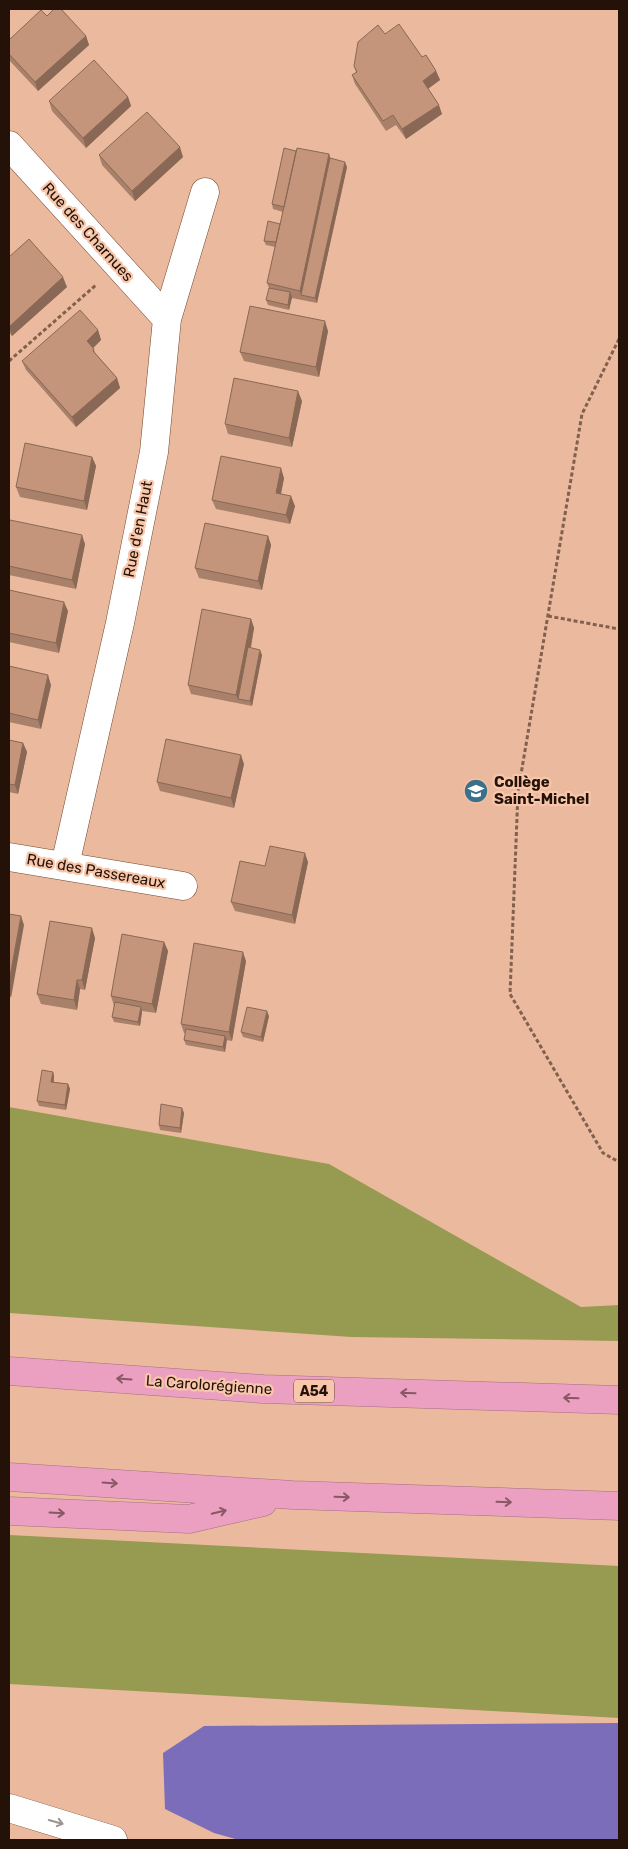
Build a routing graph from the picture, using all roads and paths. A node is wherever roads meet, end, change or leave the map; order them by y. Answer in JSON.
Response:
{"nodes":[{"id":1,"x":9,"y":145,"type":"edge"},
{"id":2,"x":205,"y":192,"type":"dead end"},
{"id":3,"x":118,"y":265,"type":"junction"},
{"id":4,"x":168,"y":319,"type":"junction"},
{"id":5,"x":619,"y":339,"type":"edge"},
{"id":6,"x":9,"y":361,"type":"edge"},
{"id":7,"x":548,"y":616,"type":"junction"},
{"id":8,"x":619,"y":629,"type":"edge"},
{"id":9,"x":9,"y":856,"type":"edge"},
{"id":10,"x":65,"y":865,"type":"junction"},
{"id":11,"x":183,"y":886,"type":"dead end"},
{"id":12,"x":619,"y":1162,"type":"edge"},
{"id":13,"x":9,"y":1371,"type":"edge"},
{"id":14,"x":619,"y":1400,"type":"edge"},
{"id":15,"x":9,"y":1477,"type":"edge"},
{"id":16,"x":293,"y":1495,"type":"junction"},
{"id":17,"x":619,"y":1506,"type":"edge"},
{"id":18,"x":9,"y":1511,"type":"edge"},
{"id":19,"x":9,"y":1808,"type":"edge"},
{"id":20,"x":113,"y":1840,"type":"edge"}],
"edges":[{"from":1,"to":3,"type":"street","name":"Rue des Charnues"},
{"from":2,"to":4,"type":"street","name":"Rue d'en Haut"},
{"from":3,"to":4,"type":"street","name":"Rue des Charnues"},
{"from":3,"to":6,"type":"path"},
{"from":4,"to":10,"type":"street","name":"Rue d'en Haut"},
{"from":5,"to":7,"type":"path"},
{"from":7,"to":8,"type":"path"},
{"from":7,"to":12,"type":"path"},
{"from":9,"to":10,"type":"street","name":"Rue des Passereaux"},
{"from":10,"to":11,"type":"street","name":"Rue des Passereaux"},
{"from":14,"to":13,"type":"highway","name":"La Carolorégienne","number":"A54","one_way":true},
{"from":15,"to":16,"type":"highway","one_way":true},
{"from":16,"to":17,"type":"highway","one_way":true},
{"from":18,"to":16,"type":"highway","one_way":true},
{"from":19,"to":20,"type":"street","one_way":true}]}
